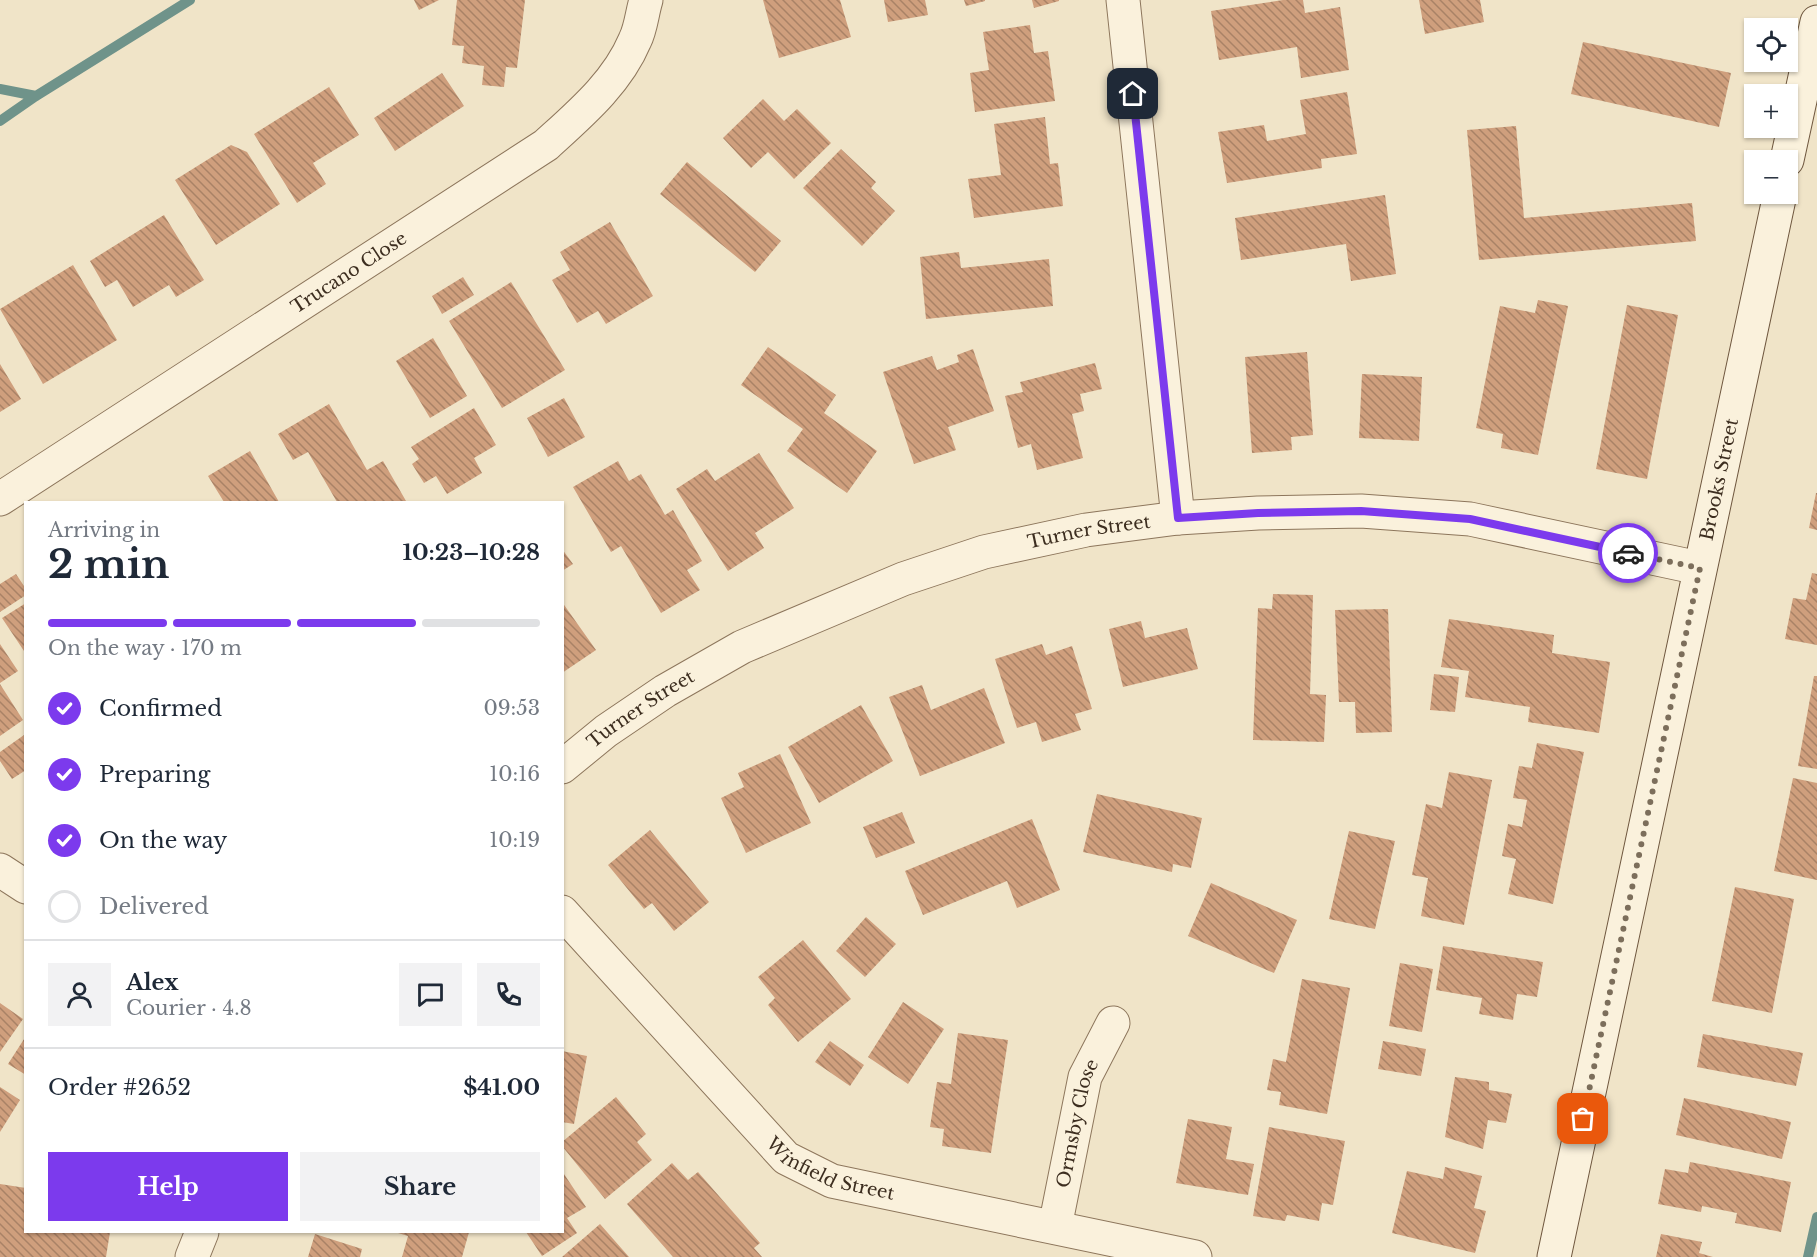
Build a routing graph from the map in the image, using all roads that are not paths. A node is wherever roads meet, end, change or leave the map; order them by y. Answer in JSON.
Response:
{"nodes":[{"id":1,"x":646,"y":0,"type":"edge"},
{"id":2,"x":1123,"y":0,"type":"edge"},
{"id":3,"x":1815,"y":40,"type":"edge"},
{"id":4,"x":1789,"y":150,"type":"edge"},
{"id":5,"x":1778,"y":204,"type":"edge"},
{"id":6,"x":0,"y":499,"type":"edge"},
{"id":7,"x":1178,"y":518,"type":"junction"},
{"id":8,"x":1700,"y":568,"type":"junction"},
{"id":9,"x":564,"y":765,"type":"edge"},
{"id":10,"x":0,"y":870,"type":"edge"},
{"id":11,"x":24,"y":886,"type":"edge"},
{"id":12,"x":564,"y":914,"type":"edge"},
{"id":13,"x":1113,"y":1023,"type":"dead end"},
{"id":14,"x":1055,"y":1227,"type":"junction"},
{"id":15,"x":202,"y":1233,"type":"edge"},
{"id":16,"x":192,"y":1257,"type":"edge"},
{"id":17,"x":1195,"y":1257,"type":"edge"},
{"id":18,"x":1554,"y":1257,"type":"edge"}],
"edges":[{"from":1,"to":6,"type":"street","name":"Trucano Close"},
{"from":2,"to":7,"type":"street"},
{"from":3,"to":4,"type":"street"},
{"from":5,"to":8,"type":"street","name":"Brooks Street"},
{"from":7,"to":8,"type":"street","name":"Turner Street"},
{"from":7,"to":9,"type":"street","name":"Turner Street"},
{"from":8,"to":18,"type":"street","name":"Brooks Street"},
{"from":10,"to":11,"type":"street"},
{"from":12,"to":14,"type":"street","name":"Winfield Street"},
{"from":13,"to":14,"type":"street","name":"Ormsby Close"},
{"from":14,"to":17,"type":"street","name":"Winfield Street"},
{"from":15,"to":16,"type":"street"}]}
